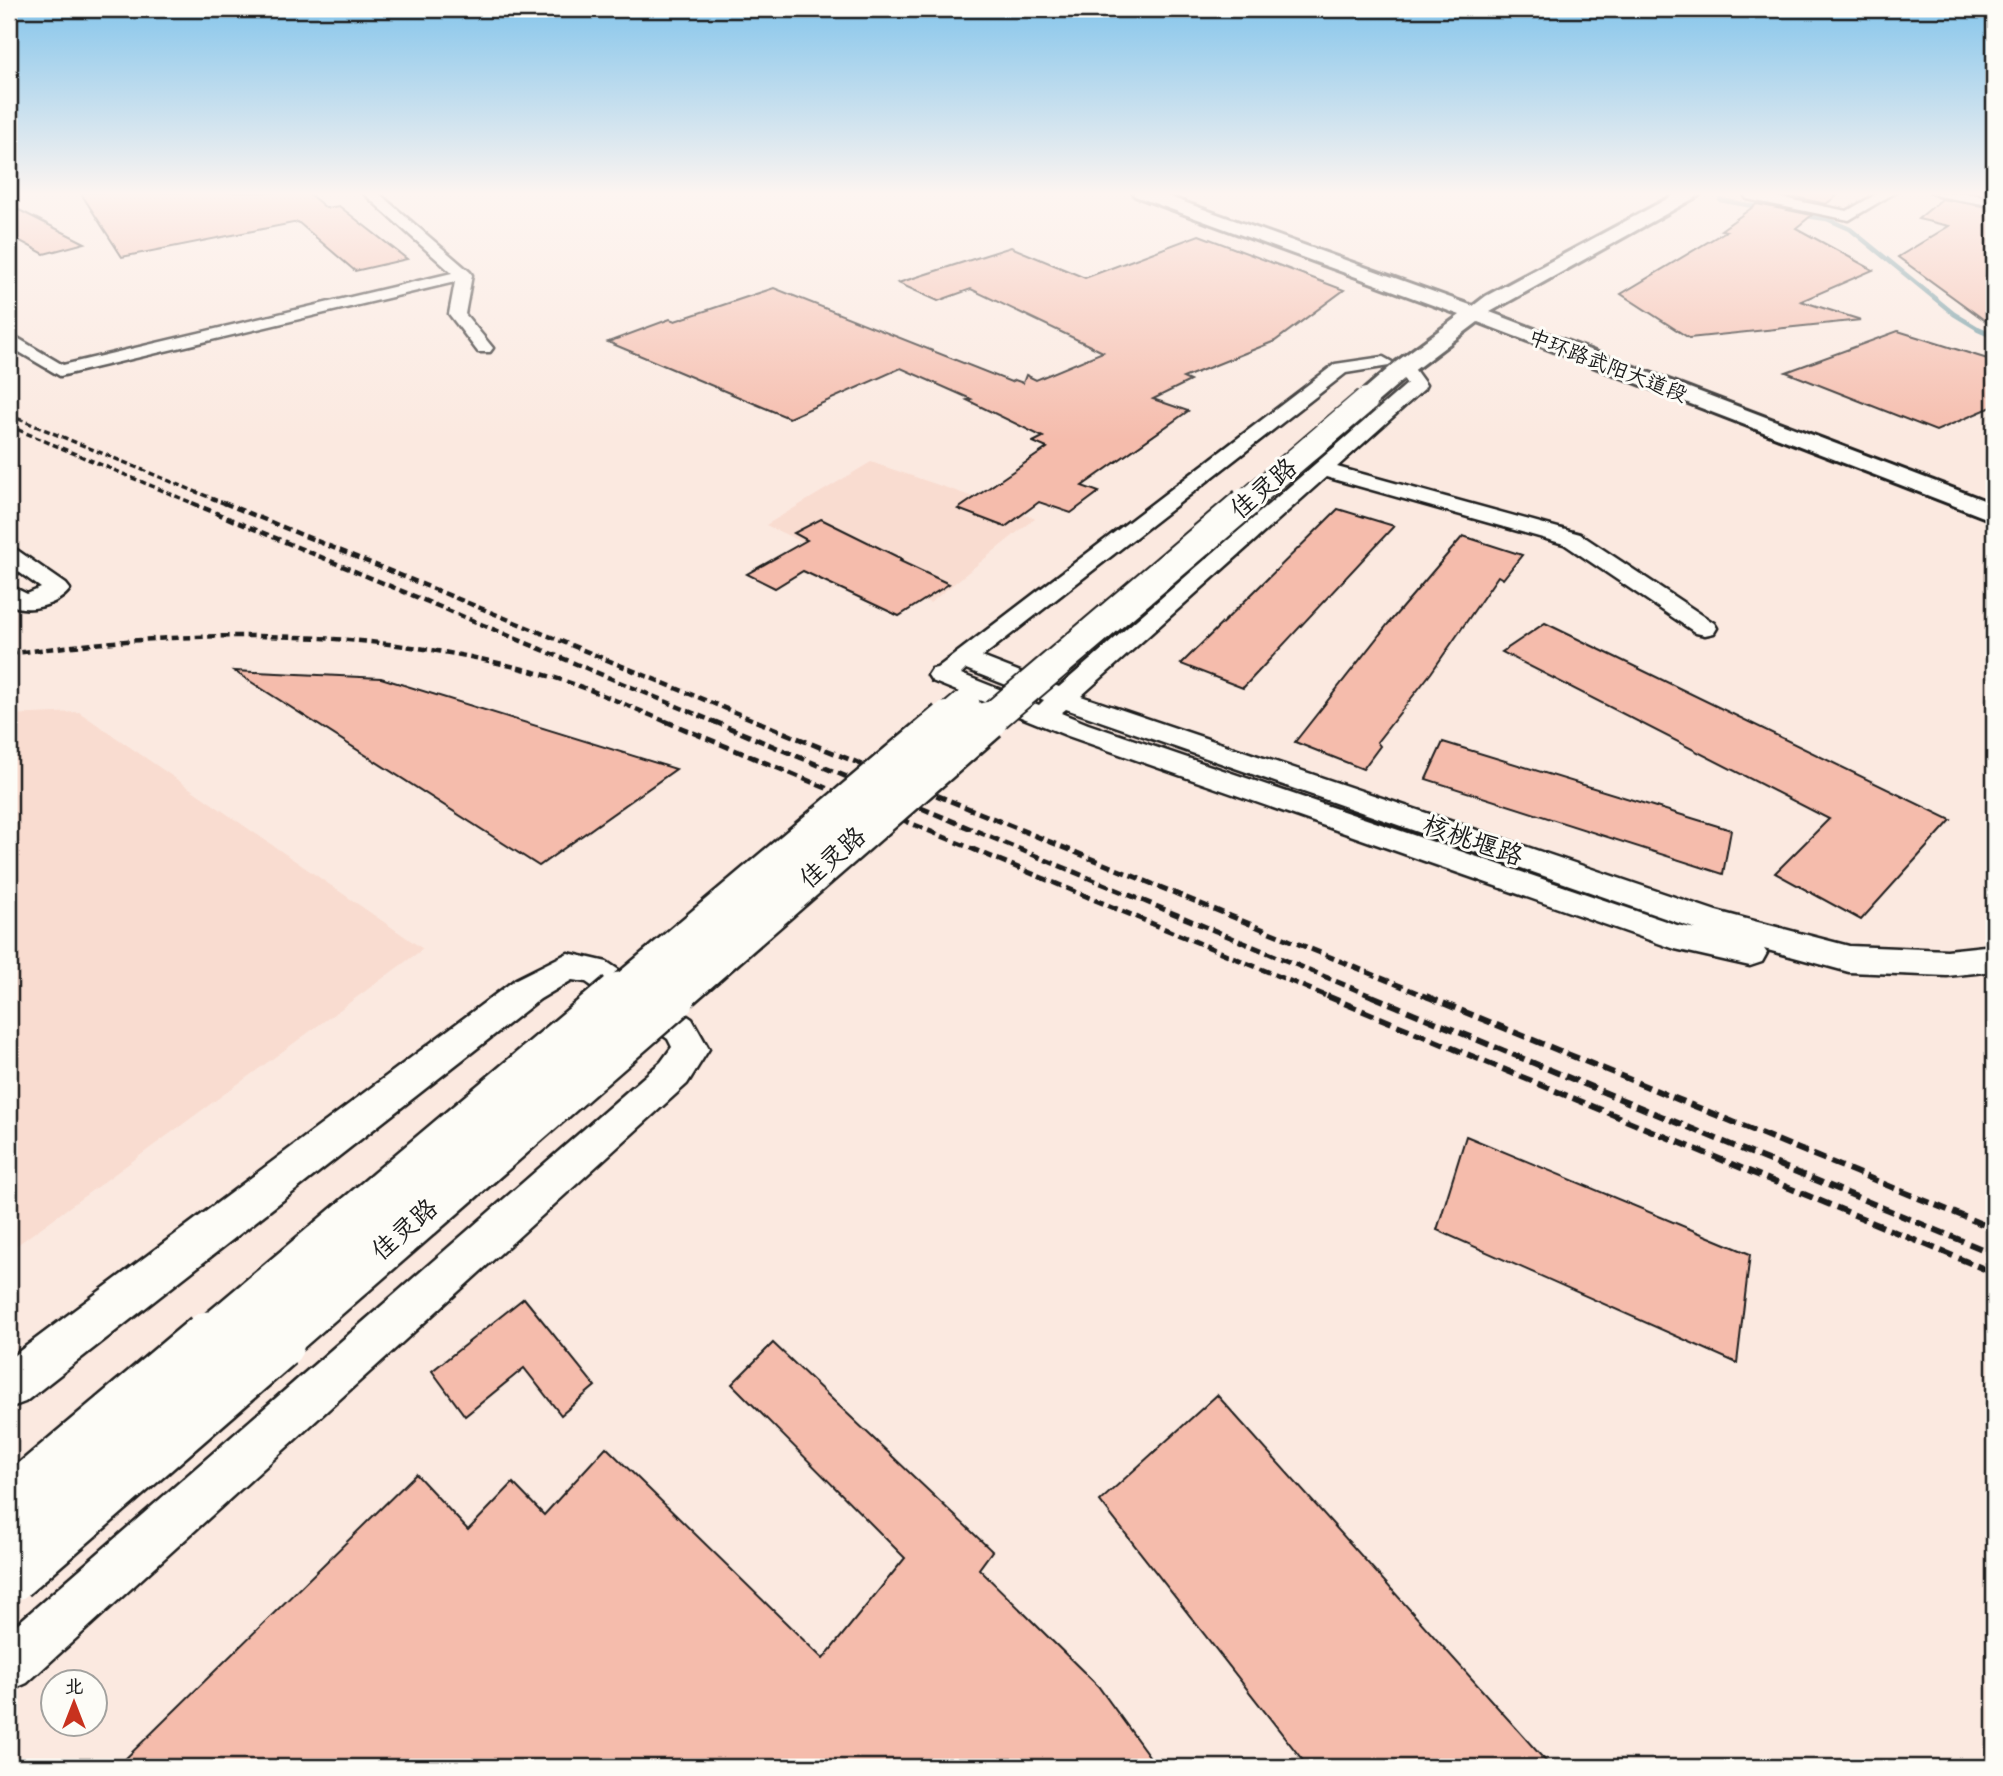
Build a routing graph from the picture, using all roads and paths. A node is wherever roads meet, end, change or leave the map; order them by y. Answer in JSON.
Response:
{"nodes":[{"id":1,"x":464,"y":275,"type":"joint"},
{"id":2,"x":1368,"y":275,"type":"edge"},
{"id":3,"x":1426,"y":275,"type":"edge"},
{"id":4,"x":1539,"y":275,"type":"edge"},
{"id":5,"x":1461,"y":287,"type":"junction"},
{"id":6,"x":1493,"y":300,"type":"junction"},
{"id":7,"x":1439,"y":301,"type":"junction"},
{"id":8,"x":1474,"y":313,"type":"junction"},
{"id":9,"x":9,"y":318,"type":"edge"},
{"id":10,"x":1421,"y":321,"type":"dead end"},
{"id":11,"x":9,"y":338,"type":"edge"},
{"id":12,"x":1402,"y":342,"type":"dead end"},
{"id":13,"x":484,"y":348,"type":"dead end"},
{"id":14,"x":1394,"y":364,"type":"junction"},
{"id":15,"x":85,"y":366,"type":"junction"},
{"id":16,"x":1354,"y":398,"type":"junction"},
{"id":17,"x":1839,"y":431,"type":"dead end"},
{"id":18,"x":1322,"y":469,"type":"junction"},
{"id":19,"x":1994,"y":513,"type":"edge"},
{"id":20,"x":9,"y":555,"type":"edge"},
{"id":21,"x":9,"y":592,"type":"edge"},
{"id":22,"x":1706,"y":628,"type":"dead end"},
{"id":23,"x":1052,"y":707,"type":"junction"},
{"id":24,"x":1994,"y":958,"type":"edge"},
{"id":25,"x":9,"y":1386,"type":"edge"},
{"id":26,"x":9,"y":1510,"type":"edge"},
{"id":27,"x":9,"y":1572,"type":"edge"},
{"id":28,"x":9,"y":1665,"type":"edge"}],
"edges":[{"from":1,"to":13,"type":"street"},
{"from":1,"to":15,"type":"street"},
{"from":2,"to":7,"type":"main road","name":"中环路武阳大道段"},
{"from":3,"to":5,"type":"main road","name":"中环路武阳大道段"},
{"from":4,"to":6,"type":"main road","name":"佳灵路"},
{"from":5,"to":6,"type":"main road","name":"中环路武阳大道段"},
{"from":5,"to":7,"type":"main road"},
{"from":6,"to":8,"type":"main road","name":"佳灵路"},
{"from":6,"to":17,"type":"main road","name":"中环路武阳大道段"},
{"from":7,"to":8,"type":"main road","name":"中环路武阳大道段"},
{"from":7,"to":10,"type":"main road"},
{"from":8,"to":14,"type":"main road","name":"佳灵路"},
{"from":8,"to":19,"type":"main road","name":"中环路武阳大道段"},
{"from":9,"to":15,"type":"street"},
{"from":11,"to":15,"type":"street"},
{"from":12,"to":14,"type":"main road","name":"佳灵路"},
{"from":14,"to":16,"type":"main road","name":"佳灵路"},
{"from":14,"to":18,"type":"street"},
{"from":14,"to":23,"type":"street"},
{"from":16,"to":26,"type":"main road","name":"佳灵路","bridge":true},
{"from":16,"to":27,"type":"main road","name":"佳灵路","bridge":true},
{"from":18,"to":22,"type":"street"},
{"from":18,"to":23,"type":"street"},
{"from":20,"to":21,"type":"street"},
{"from":23,"to":24,"type":"street"},
{"from":25,"to":28,"type":"street"}]}
